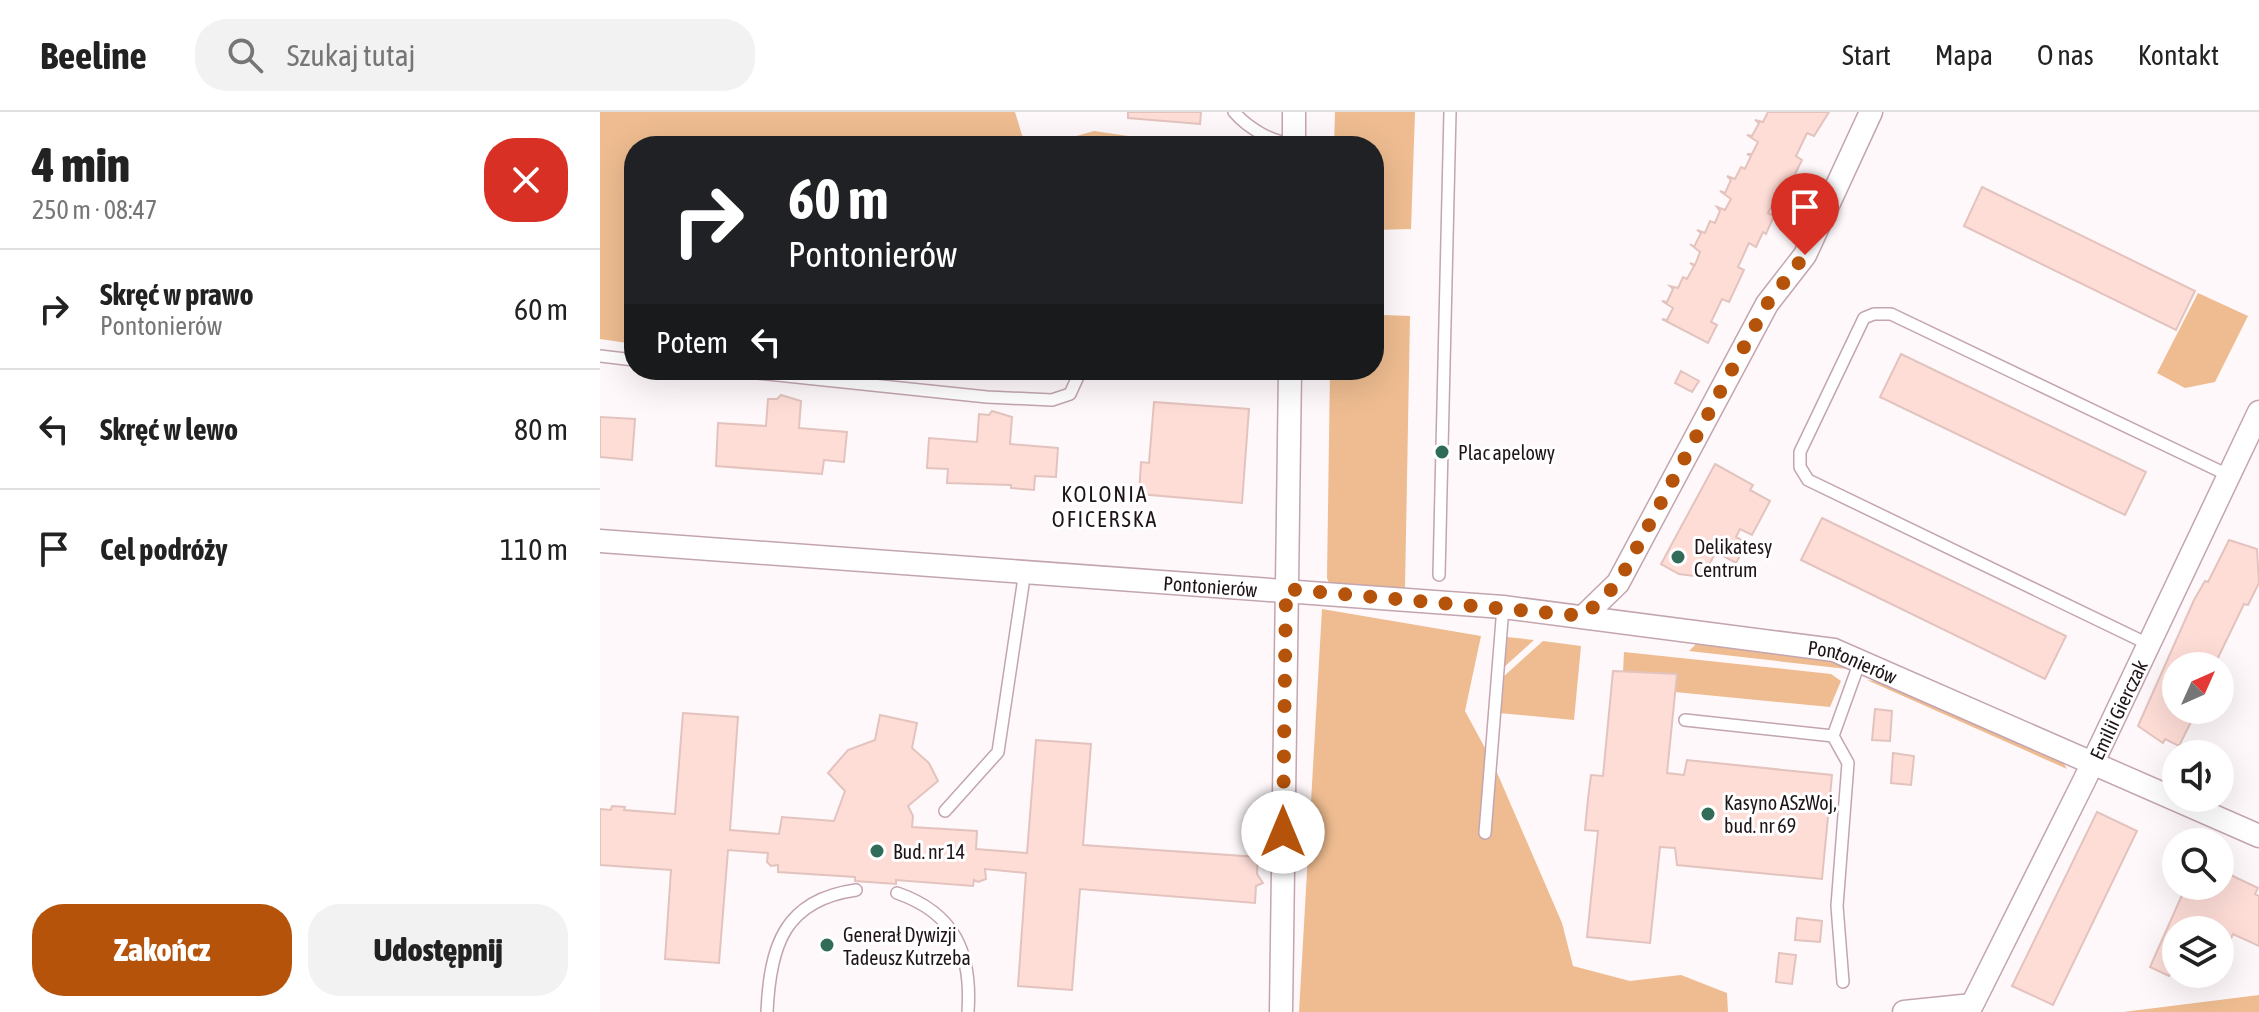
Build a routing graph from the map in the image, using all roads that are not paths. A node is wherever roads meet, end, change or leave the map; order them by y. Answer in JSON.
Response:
{"nodes":[{"id":1,"x":1234,"y":112,"type":"edge"},
{"id":2,"x":1294,"y":112,"type":"edge"},
{"id":3,"x":1450,"y":112,"type":"edge"},
{"id":4,"x":1871,"y":112,"type":"edge"},
{"id":5,"x":1270,"y":136,"type":"edge"},
{"id":6,"x":1294,"y":136,"type":"edge"},
{"id":7,"x":600,"y":356,"type":"edge"},
{"id":8,"x":624,"y":359,"type":"edge"},
{"id":9,"x":824,"y":380,"type":"edge"},
{"id":10,"x":1076,"y":380,"type":"edge"},
{"id":11,"x":1290,"y":380,"type":"edge"},
{"id":12,"x":2259,"y":412,"type":"edge"},
{"id":13,"x":2230,"y":477,"type":"junction"},
{"id":14,"x":600,"y":541,"type":"edge"},
{"id":15,"x":1025,"y":571,"type":"junction"},
{"id":16,"x":1439,"y":575,"type":"dead end"},
{"id":17,"x":1618,"y":583,"type":"junction"},
{"id":18,"x":1286,"y":589,"type":"junction"},
{"id":19,"x":1503,"y":607,"type":"junction"},
{"id":20,"x":1584,"y":616,"type":"junction"},
{"id":21,"x":1634,"y":622,"type":"junction"},
{"id":22,"x":2148,"y":644,"type":"junction"},
{"id":23,"x":1860,"y":661,"type":"junction"},
{"id":24,"x":1685,"y":720,"type":"dead end"},
{"id":25,"x":1833,"y":736,"type":"junction"},
{"id":26,"x":2092,"y":762,"type":"junction"},
{"id":27,"x":945,"y":811,"type":"dead end"},
{"id":28,"x":1485,"y":833,"type":"dead end"},
{"id":29,"x":2259,"y":836,"type":"edge"},
{"id":30,"x":856,"y":890,"type":"dead end"},
{"id":31,"x":897,"y":893,"type":"dead end"},
{"id":32,"x":1843,"y":982,"type":"dead end"},
{"id":33,"x":767,"y":1012,"type":"edge"},
{"id":34,"x":968,"y":1012,"type":"edge"},
{"id":35,"x":1281,"y":1012,"type":"edge"},
{"id":36,"x":1904,"y":1012,"type":"edge"}],
"edges":[{"from":1,"to":5,"type":"lane"},
{"from":2,"to":6,"type":"street"},
{"from":3,"to":16,"type":"lane"},
{"from":4,"to":17,"type":"street"},
{"from":7,"to":8,"type":"lane"},
{"from":9,"to":10,"type":"lane"},
{"from":11,"to":18,"type":"street"},
{"from":12,"to":13,"type":"street","name":"Emilii Gierczak"},
{"from":13,"to":22,"type":"street","name":"Emilii Gierczak"},
{"from":13,"to":22,"type":"lane"},
{"from":14,"to":15,"type":"street","name":"Pontonierów"},
{"from":15,"to":18,"type":"street","name":"Pontonierów"},
{"from":15,"to":27,"type":"lane"},
{"from":17,"to":20,"type":"street"},
{"from":17,"to":21,"type":"street"},
{"from":18,"to":19,"type":"street","name":"Pontonierów"},
{"from":18,"to":35,"type":"street"},
{"from":19,"to":20,"type":"street","name":"Pontonierów"},
{"from":19,"to":28,"type":"lane"},
{"from":20,"to":21,"type":"street","name":"Pontonierów"},
{"from":21,"to":23,"type":"street","name":"Pontonierów"},
{"from":22,"to":26,"type":"street","name":"Emilii Gierczak"},
{"from":23,"to":25,"type":"lane"},
{"from":23,"to":26,"type":"street","name":"Pontonierów"},
{"from":24,"to":25,"type":"lane"},
{"from":25,"to":32,"type":"lane"},
{"from":26,"to":29,"type":"street","name":"Pontonierów"},
{"from":26,"to":36,"type":"street","name":"Emilii Gierczak"},
{"from":30,"to":33,"type":"lane"},
{"from":31,"to":34,"type":"lane"}]}
